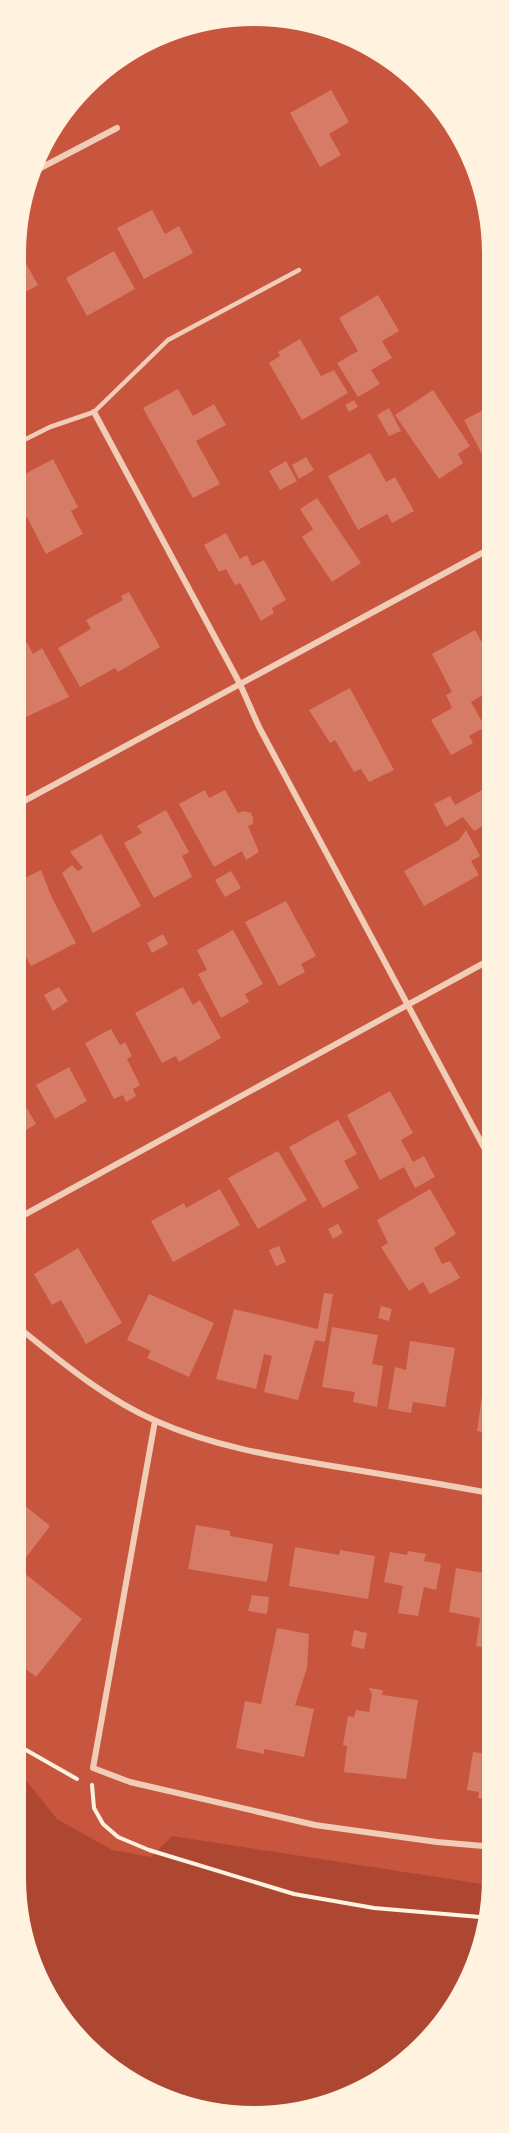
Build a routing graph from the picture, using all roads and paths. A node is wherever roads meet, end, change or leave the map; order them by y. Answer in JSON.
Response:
{"nodes":[{"id":1,"x":117,"y":128,"type":"dead end"},
{"id":2,"x":39,"y":169,"type":"edge"},
{"id":3,"x":299,"y":270,"type":"dead end"},
{"id":4,"x":94,"y":412,"type":"junction"},
{"id":5,"x":22,"y":441,"type":"edge"},
{"id":6,"x":486,"y":551,"type":"edge"},
{"id":7,"x":240,"y":684,"type":"junction"},
{"id":8,"x":22,"y":802,"type":"edge"},
{"id":9,"x":486,"y":962,"type":"edge"},
{"id":10,"x":407,"y":1005,"type":"junction"},
{"id":11,"x":486,"y":1151,"type":"edge"},
{"id":12,"x":22,"y":1216,"type":"edge"},
{"id":13,"x":22,"y":1330,"type":"edge"},
{"id":14,"x":155,"y":1421,"type":"junction"},
{"id":15,"x":486,"y":1492,"type":"edge"},
{"id":16,"x":22,"y":1748,"type":"edge"},
{"id":17,"x":93,"y":1768,"type":"junction"},
{"id":18,"x":92,"y":1787,"type":"junction"},
{"id":19,"x":486,"y":1846,"type":"edge"},
{"id":20,"x":483,"y":1917,"type":"edge"}],
"edges":[{"from":1,"to":2,"type":"street"},
{"from":3,"to":4,"type":"lane"},
{"from":4,"to":5,"type":"lane"},
{"from":4,"to":7,"type":"street"},
{"from":6,"to":7,"type":"street"},
{"from":7,"to":8,"type":"street"},
{"from":7,"to":10,"type":"street"},
{"from":9,"to":10,"type":"street"},
{"from":10,"to":11,"type":"street"},
{"from":10,"to":12,"type":"street"},
{"from":13,"to":14,"type":"street"},
{"from":14,"to":15,"type":"street"},
{"from":14,"to":17,"type":"street"},
{"from":16,"to":18,"type":"path"},
{"from":17,"to":18,"type":"path"},
{"from":17,"to":19,"type":"street"},
{"from":18,"to":20,"type":"path"}]}
